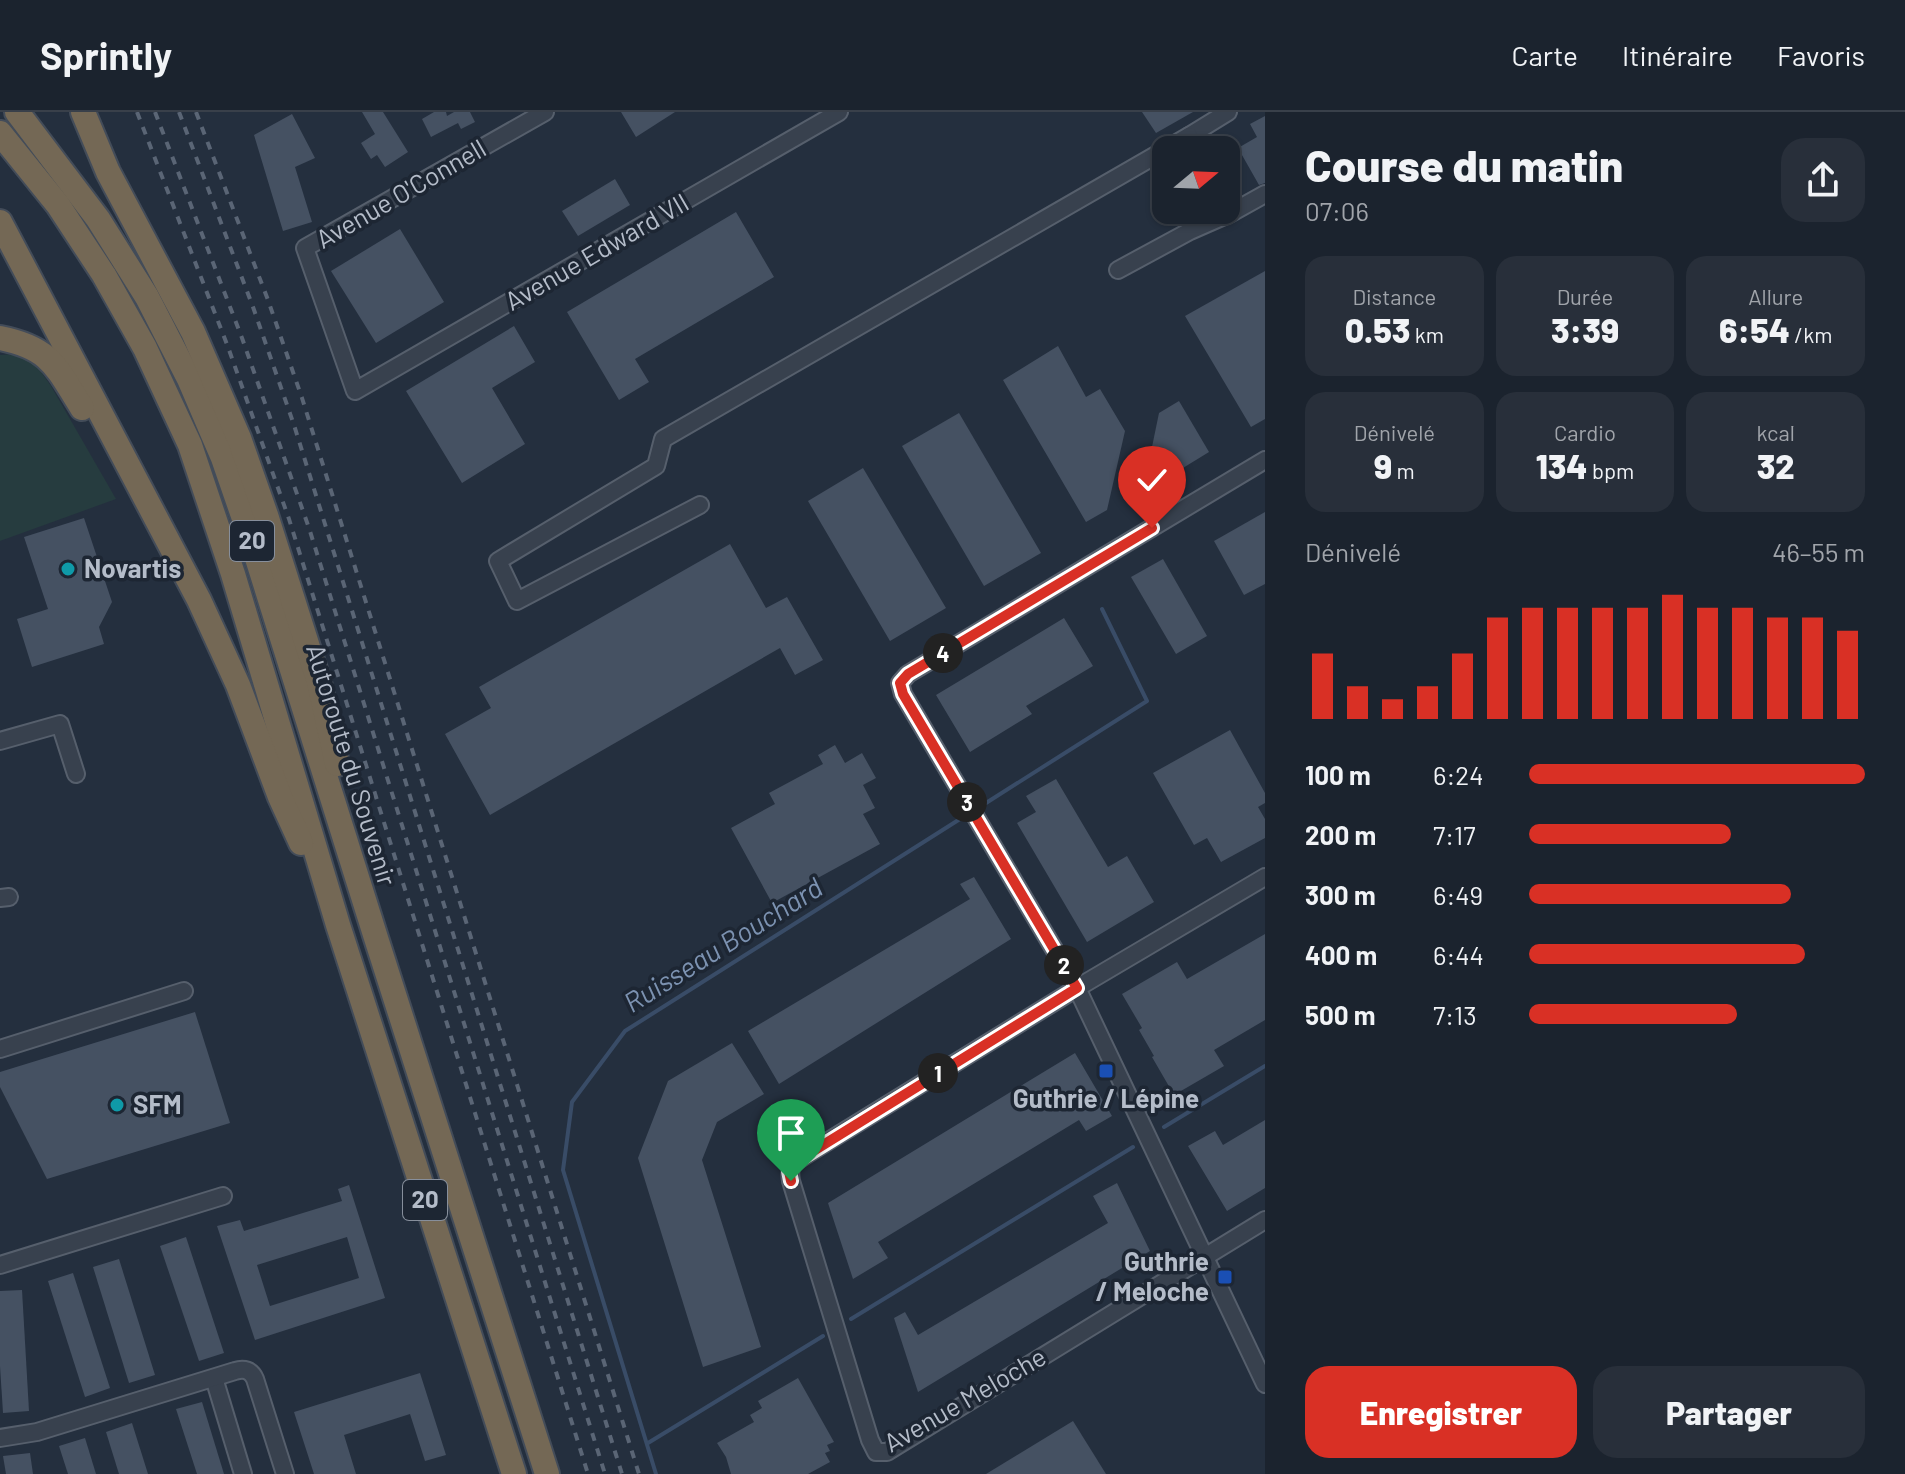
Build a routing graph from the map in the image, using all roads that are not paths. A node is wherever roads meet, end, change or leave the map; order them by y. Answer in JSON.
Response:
{"nodes":[{"id":1,"x":17,"y":112,"type":"edge"},
{"id":2,"x":83,"y":112,"type":"edge"},
{"id":3,"x":839,"y":112,"type":"edge"},
{"id":4,"x":1228,"y":112,"type":"edge"},
{"id":5,"x":538,"y":114,"type":"edge"},
{"id":6,"x":0,"y":133,"type":"edge"},
{"id":7,"x":1201,"y":136,"type":"edge"},
{"id":8,"x":1152,"y":166,"type":"edge"},
{"id":9,"x":1265,"y":194,"type":"edge"},
{"id":10,"x":1240,"y":204,"type":"edge"},
{"id":11,"x":0,"y":222,"type":"edge"},
{"id":12,"x":1202,"y":224,"type":"edge"},
{"id":13,"x":1118,"y":270,"type":"dead end"},
{"id":14,"x":0,"y":338,"type":"edge"},
{"id":15,"x":355,"y":391,"type":"joint"},
{"id":16,"x":1265,"y":460,"type":"edge"},
{"id":17,"x":137,"y":481,"type":"junction"},
{"id":18,"x":700,"y":505,"type":"dead end"},
{"id":19,"x":0,"y":741,"type":"edge"},
{"id":20,"x":76,"y":774,"type":"dead end"},
{"id":21,"x":1265,"y":877,"type":"edge"},
{"id":22,"x":338,"y":925,"type":"junction"},
{"id":23,"x":376,"y":938,"type":"junction"},
{"id":24,"x":1077,"y":988,"type":"junction"},
{"id":25,"x":184,"y":991,"type":"dead end"},
{"id":26,"x":0,"y":1049,"type":"edge"},
{"id":27,"x":223,"y":1196,"type":"dead end"},
{"id":28,"x":1265,"y":1220,"type":"edge"},
{"id":29,"x":1205,"y":1257,"type":"junction"},
{"id":30,"x":0,"y":1265,"type":"edge"},
{"id":31,"x":214,"y":1378,"type":"junction"},
{"id":32,"x":1265,"y":1384,"type":"edge"},
{"id":33,"x":0,"y":1438,"type":"edge"},
{"id":34,"x":243,"y":1474,"type":"edge"},
{"id":35,"x":285,"y":1474,"type":"edge"},
{"id":36,"x":514,"y":1474,"type":"edge"},
{"id":37,"x":547,"y":1474,"type":"edge"}],
"edges":[{"from":1,"to":23,"type":"highway","name":"Autoroute du Souvenir","number":"20"},
{"from":2,"to":23,"type":"highway"},
{"from":3,"to":15,"type":"street","name":"Avenue Edward VII"},
{"from":4,"to":7,"type":"street"},
{"from":5,"to":15,"type":"street","name":"Avenue O'Connell"},
{"from":6,"to":22,"type":"highway","number":"20"},
{"from":8,"to":18,"type":"street"},
{"from":9,"to":10,"type":"street"},
{"from":11,"to":17,"type":"highway"},
{"from":12,"to":13,"type":"street"},
{"from":14,"to":17,"type":"highway"},
{"from":16,"to":24,"type":"street"},
{"from":17,"to":22,"type":"highway"},
{"from":19,"to":20,"type":"street"},
{"from":21,"to":24,"type":"street"},
{"from":22,"to":36,"type":"highway","number":"20"},
{"from":23,"to":37,"type":"highway","name":"Autoroute du Souvenir","number":"20"},
{"from":24,"to":29,"type":"street"},
{"from":24,"to":29,"type":"street","name":"Avenue Meloche"},
{"from":25,"to":26,"type":"street"},
{"from":27,"to":30,"type":"street"},
{"from":28,"to":29,"type":"street","name":"Avenue Meloche"},
{"from":29,"to":32,"type":"street"},
{"from":31,"to":33,"type":"street"},
{"from":31,"to":34,"type":"street"},
{"from":31,"to":35,"type":"street"}]}
